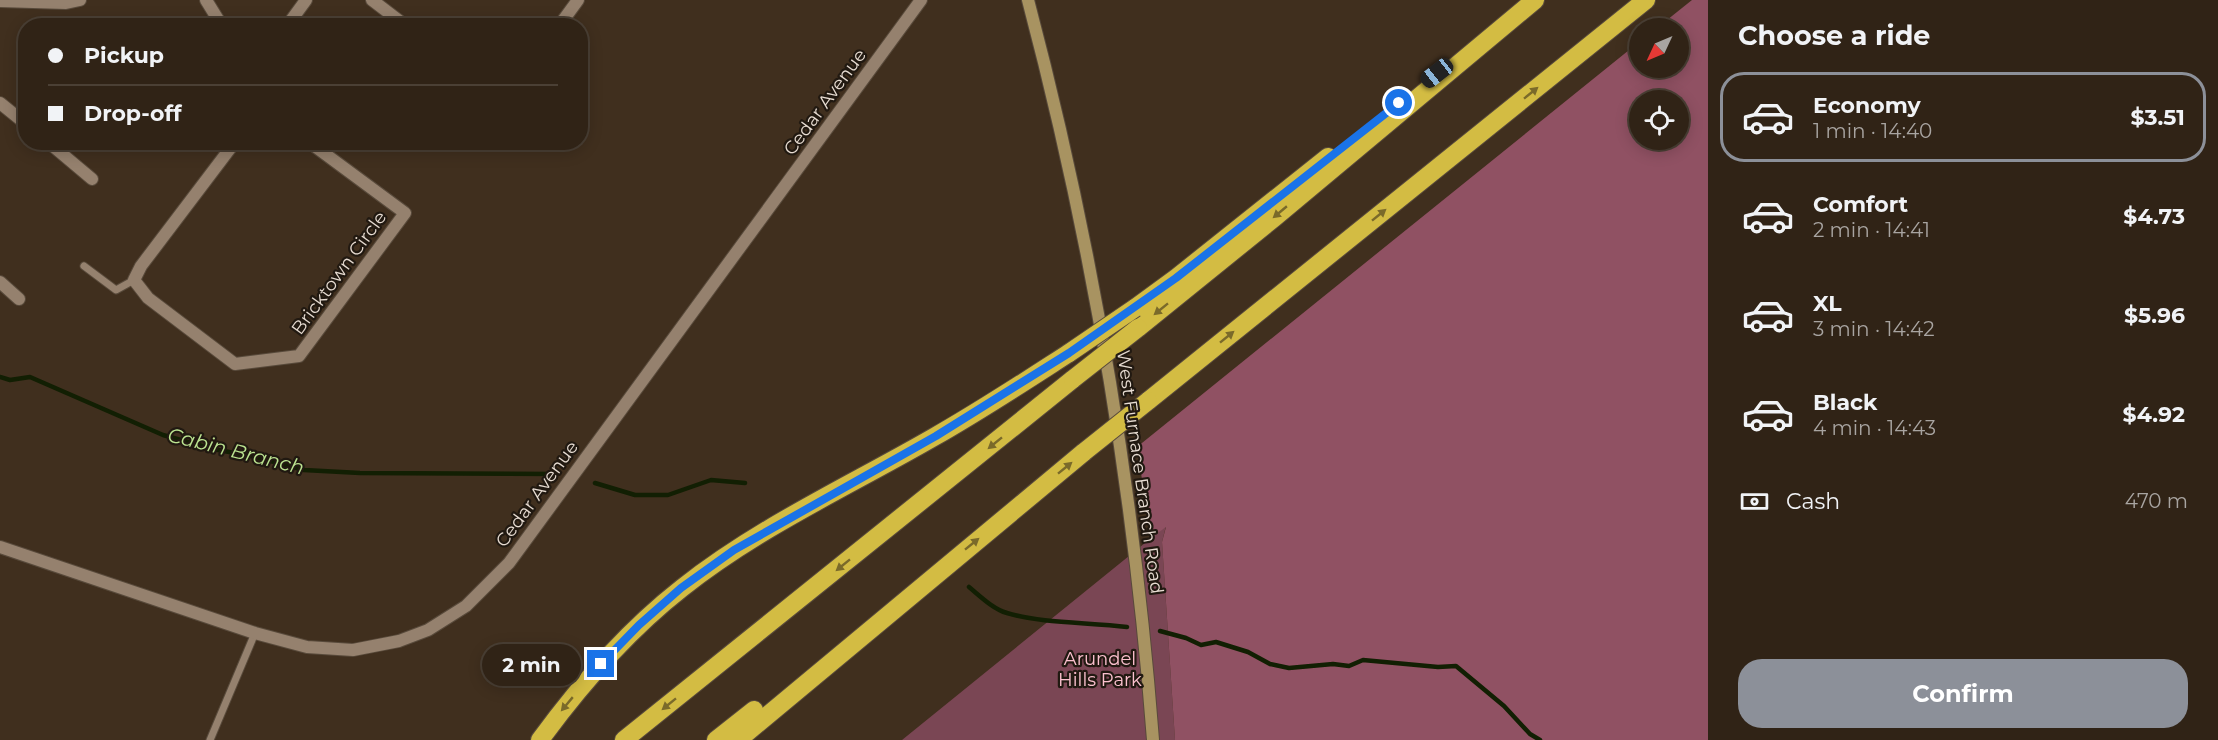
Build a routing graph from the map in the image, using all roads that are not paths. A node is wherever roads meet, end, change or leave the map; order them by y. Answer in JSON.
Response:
{"nodes":[{"id":1,"x":80,"y":0,"type":"edge"},
{"id":2,"x":206,"y":0,"type":"edge"},
{"id":3,"x":306,"y":0,"type":"edge"},
{"id":4,"x":372,"y":0,"type":"edge"},
{"id":5,"x":578,"y":0,"type":"edge"},
{"id":6,"x":921,"y":0,"type":"edge"},
{"id":7,"x":1028,"y":0,"type":"edge"},
{"id":8,"x":1533,"y":0,"type":"edge"},
{"id":9,"x":1646,"y":0,"type":"edge"},
{"id":10,"x":0,"y":1,"type":"edge"},
{"id":11,"x":217,"y":18,"type":"edge"},
{"id":12,"x":292,"y":18,"type":"edge"},
{"id":13,"x":396,"y":18,"type":"edge"},
{"id":14,"x":565,"y":18,"type":"edge"},
{"id":15,"x":0,"y":103,"type":"edge"},
{"id":16,"x":18,"y":118,"type":"edge"},
{"id":17,"x":58,"y":150,"type":"edge"},
{"id":18,"x":229,"y":150,"type":"edge"},
{"id":19,"x":320,"y":150,"type":"edge"},
{"id":20,"x":92,"y":179,"type":"dead end"},
{"id":21,"x":84,"y":266,"type":"dead end"},
{"id":22,"x":134,"y":280,"type":"junction"},
{"id":23,"x":0,"y":282,"type":"edge"},
{"id":24,"x":20,"y":299,"type":"dead end"},
{"id":25,"x":0,"y":547,"type":"edge"},
{"id":26,"x":926,"y":581,"type":"junction"},
{"id":27,"x":255,"y":633,"type":"junction"},
{"id":28,"x":210,"y":740,"type":"edge"},
{"id":29,"x":540,"y":740,"type":"edge"},
{"id":30,"x":624,"y":740,"type":"edge"},
{"id":31,"x":716,"y":740,"type":"edge"},
{"id":32,"x":738,"y":740,"type":"edge"},
{"id":33,"x":1153,"y":740,"type":"edge"}],
"edges":[{"from":1,"to":10,"type":"street"},
{"from":2,"to":11,"type":"street"},
{"from":3,"to":12,"type":"street"},
{"from":4,"to":13,"type":"street"},
{"from":5,"to":14,"type":"street"},
{"from":6,"to":27,"type":"street","name":"Cedar Avenue"},
{"from":7,"to":33,"type":"main road","name":"West Furnace Branch Road"},
{"from":8,"to":29,"type":"highway","one_way":true,"bridge":true},
{"from":8,"to":30,"type":"highway","one_way":true,"bridge":true},
{"from":26,"to":9,"type":"highway","one_way":true,"bridge":true},
{"from":15,"to":16,"type":"street"},
{"from":17,"to":20,"type":"street"},
{"from":18,"to":22,"type":"street"},
{"from":19,"to":22,"type":"street","name":"Bricktown Circle"},
{"from":21,"to":22,"type":"lane"},
{"from":23,"to":24,"type":"street"},
{"from":25,"to":27,"type":"street","name":"Cedar Avenue"},
{"from":26,"to":31,"type":"highway"},
{"from":26,"to":32,"type":"highway"},
{"from":27,"to":28,"type":"lane"}]}
